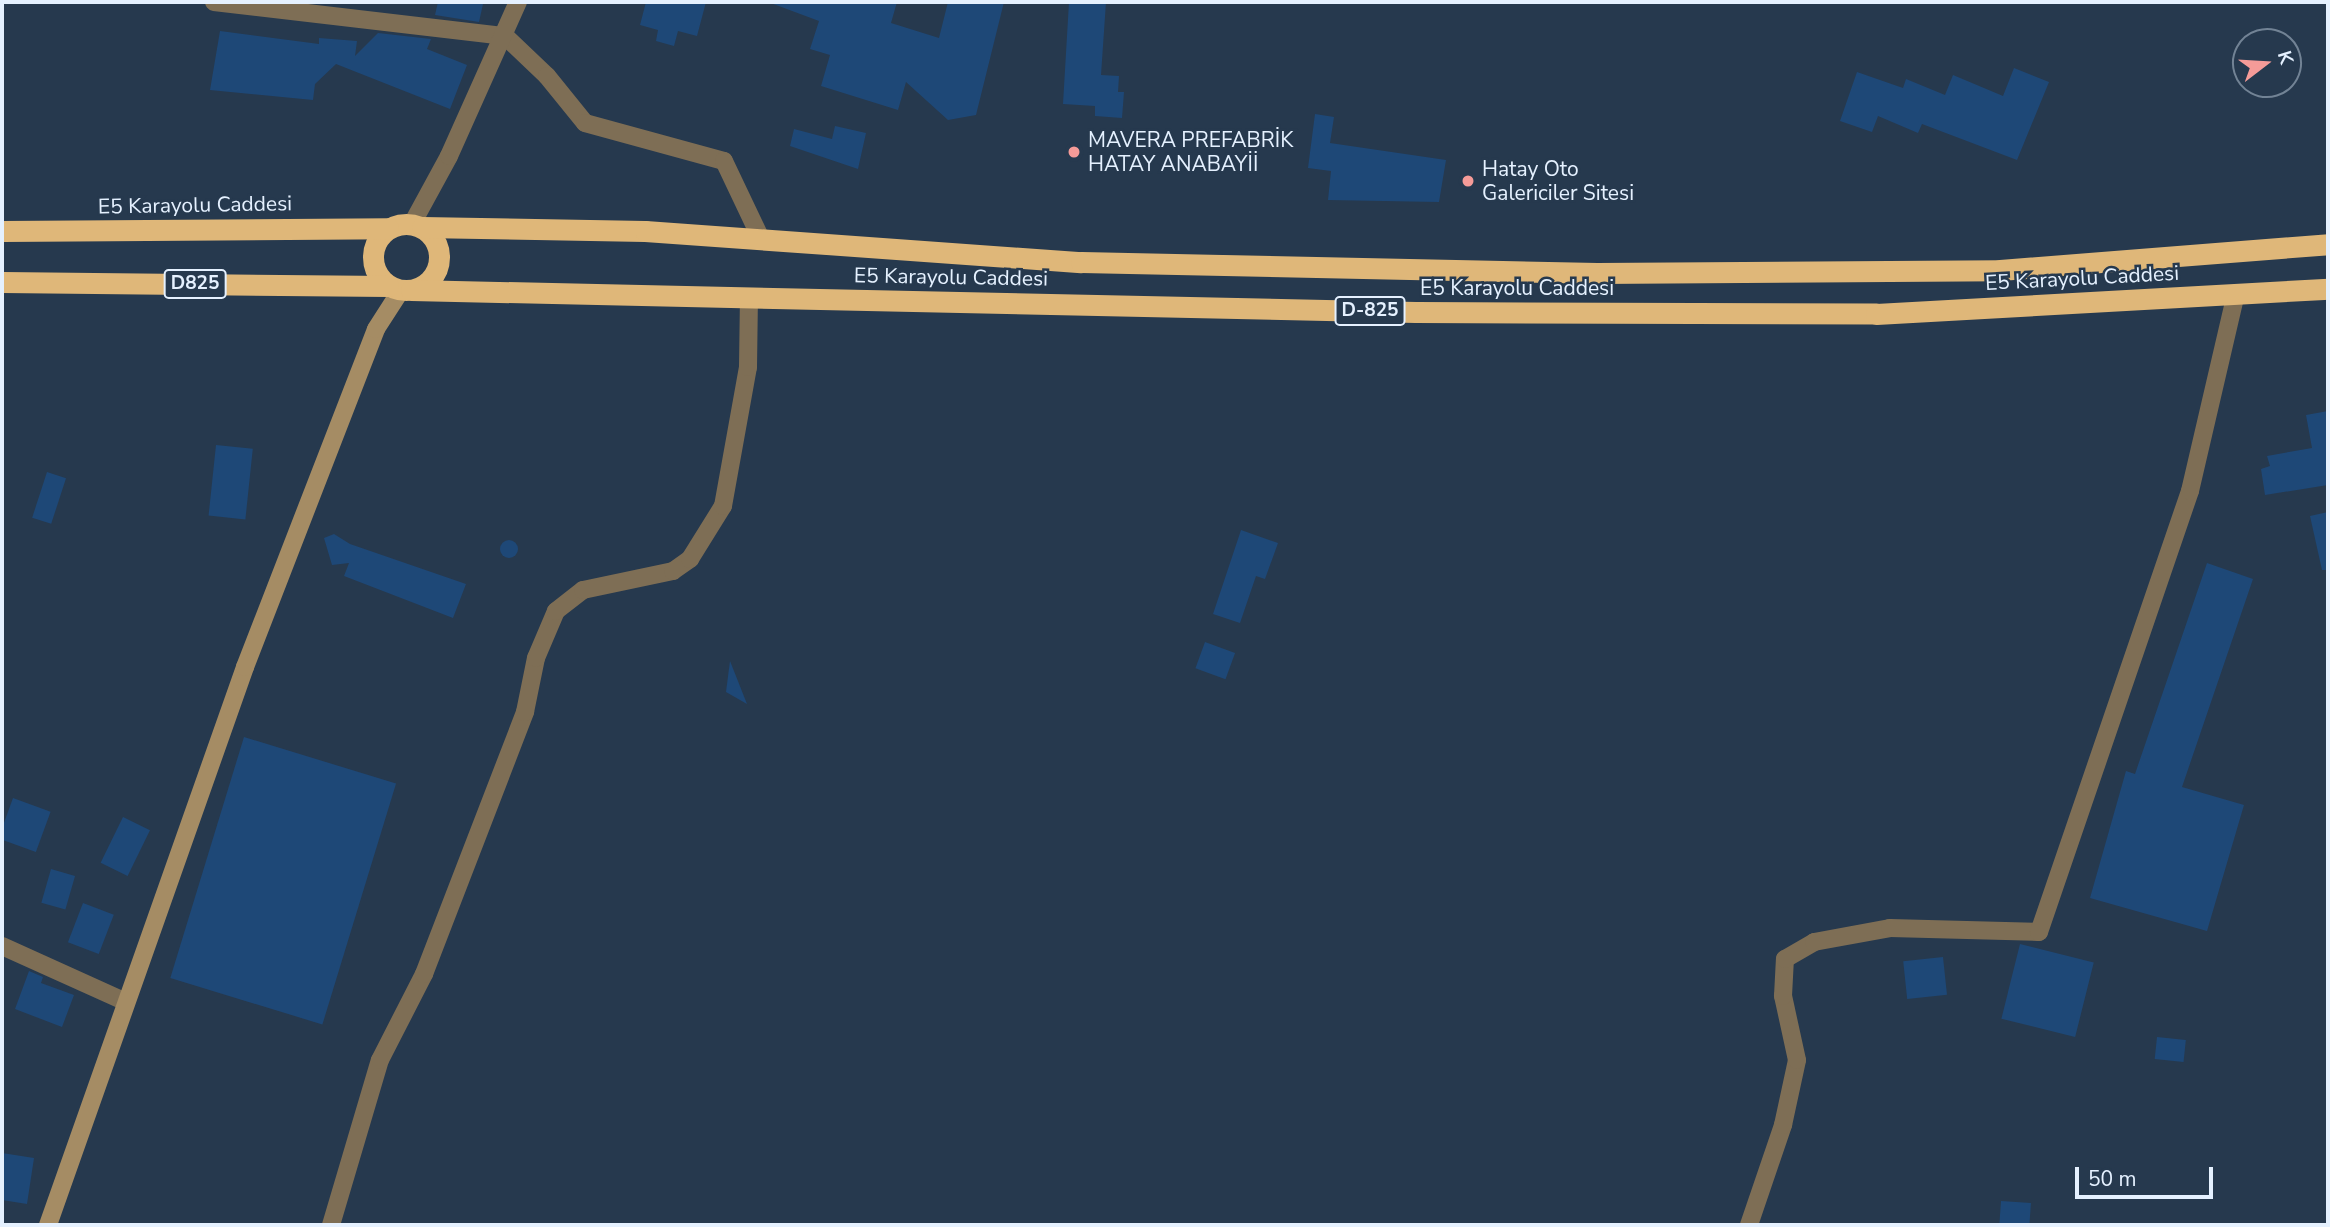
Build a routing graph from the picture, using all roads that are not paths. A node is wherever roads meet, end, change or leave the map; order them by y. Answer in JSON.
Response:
{"nodes":[{"id":1,"x":214,"y":2,"type":"edge"},
{"id":2,"x":518,"y":2,"type":"edge"},
{"id":3,"x":505,"y":36,"type":"junction"},
{"id":4,"x":417,"y":225,"type":"junction"},
{"id":5,"x":388,"y":228,"type":"junction"},
{"id":6,"x":2,"y":231,"type":"edge"},
{"id":7,"x":761,"y":239,"type":"junction"},
{"id":8,"x":2328,"y":244,"type":"edge"},
{"id":9,"x":2,"y":282,"type":"edge"},
{"id":10,"x":400,"y":289,"type":"junction"},
{"id":11,"x":2328,"y":289,"type":"edge"},
{"id":12,"x":2236,"y":294,"type":"junction"},
{"id":13,"x":749,"y":298,"type":"junction"},
{"id":14,"x":2,"y":946,"type":"edge"},
{"id":15,"x":124,"y":1001,"type":"junction"},
{"id":16,"x":48,"y":1225,"type":"edge"},
{"id":17,"x":331,"y":1225,"type":"edge"},
{"id":18,"x":1749,"y":1225,"type":"edge"}],
"edges":[{"from":1,"to":3,"type":"street"},
{"from":2,"to":3,"type":"street"},
{"from":3,"to":4,"type":"street"},
{"from":3,"to":7,"type":"street"},
{"from":4,"to":5,"type":"highway","name":"E5 Karayolu Caddesi"},
{"from":4,"to":7,"type":"highway","name":"E5 Karayolu Caddesi","number":"D-825"},
{"from":4,"to":10,"type":"highway"},
{"from":5,"to":6,"type":"highway","name":"E5 Karayolu Caddesi"},
{"from":5,"to":10,"type":"highway"},
{"from":7,"to":8,"type":"highway","name":"E5 Karayolu Caddesi","number":"D-825"},
{"from":9,"to":10,"type":"highway","name":"E5 Karayolu Caddesi","number":"D825"},
{"from":10,"to":13,"type":"highway","name":"E5 Karayolu Caddesi","number":"D-825"},
{"from":10,"to":15,"type":"street"},
{"from":11,"to":12,"type":"highway","name":"E5 Karayolu Caddesi","number":"D-825"},
{"from":12,"to":13,"type":"highway","name":"E5 Karayolu Caddesi","number":"D-825"},
{"from":12,"to":18,"type":"street"},
{"from":13,"to":17,"type":"street"},
{"from":14,"to":15,"type":"street"},
{"from":15,"to":16,"type":"street"}]}
